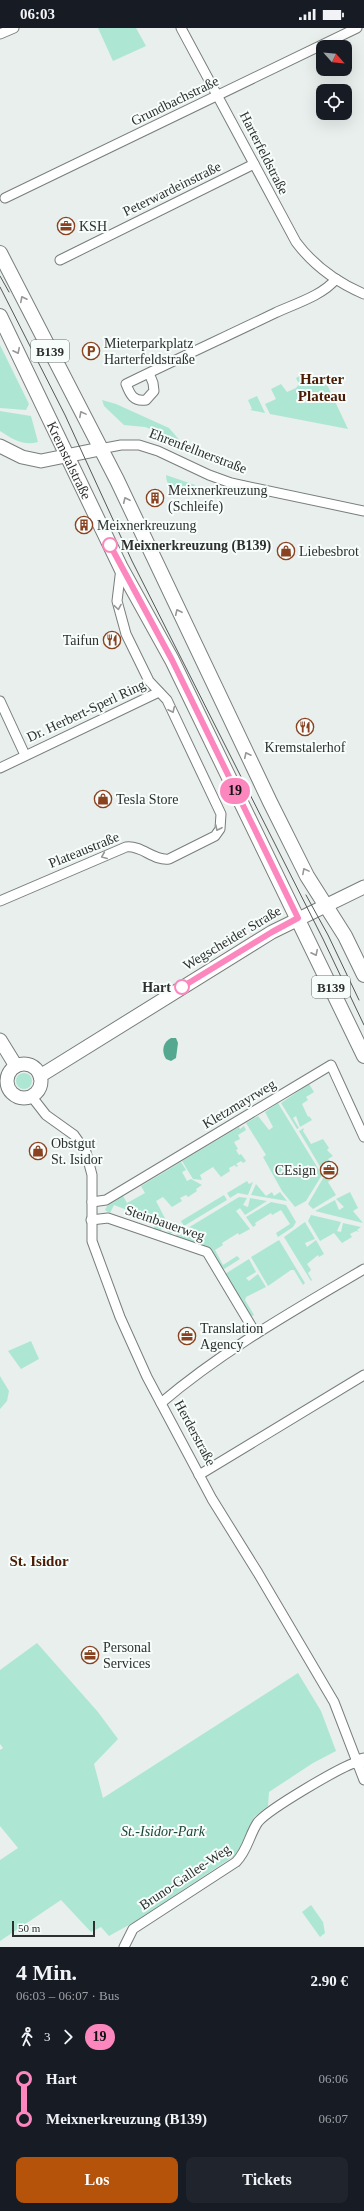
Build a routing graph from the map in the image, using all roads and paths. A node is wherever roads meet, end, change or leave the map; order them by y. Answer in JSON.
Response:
{"nodes":[{"id":1,"x":14,"y":28,"type":"edge"},
{"id":2,"x":181,"y":28,"type":"edge"},
{"id":3,"x":358,"y":28,"type":"edge"},
{"id":4,"x":0,"y":34,"type":"edge"},
{"id":5,"x":218,"y":96,"type":"junction"},
{"id":6,"x":254,"y":164,"type":"junction"},
{"id":7,"x":5,"y":198,"type":"dead end"},
{"id":8,"x":0,"y":253,"type":"edge"},
{"id":9,"x":60,"y":260,"type":"dead end"},
{"id":10,"x":336,"y":279,"type":"junction"},
{"id":11,"x":364,"y":294,"type":"edge"},
{"id":12,"x":0,"y":316,"type":"edge"},
{"id":13,"x":149,"y":373,"type":"dead end"},
{"id":14,"x":0,"y":446,"type":"edge"},
{"id":15,"x":100,"y":449,"type":"junction"},
{"id":16,"x":68,"y":455,"type":"junction"},
{"id":17,"x":364,"y":511,"type":"edge"},
{"id":18,"x":121,"y":568,"type":"junction"},
{"id":19,"x":159,"y":692,"type":"junction"},
{"id":20,"x":0,"y":701,"type":"edge"},
{"id":21,"x":25,"y":755,"type":"junction"},
{"id":22,"x":0,"y":768,"type":"edge"},
{"id":23,"x":364,"y":886,"type":"edge"},
{"id":24,"x":0,"y":901,"type":"edge"},
{"id":25,"x":325,"y":904,"type":"junction"},
{"id":26,"x":298,"y":918,"type":"junction"},
{"id":27,"x":364,"y":975,"type":"edge"},
{"id":28,"x":0,"y":1040,"type":"edge"},
{"id":29,"x":364,"y":1056,"type":"edge"},
{"id":30,"x":16,"y":1066,"type":"junction"},
{"id":31,"x":40,"y":1076,"type":"junction"},
{"id":32,"x":4,"y":1085,"type":"edge"},
{"id":33,"x":32,"y":1097,"type":"junction"},
{"id":34,"x":364,"y":1137,"type":"edge"},
{"id":35,"x":92,"y":1202,"type":"junction"},
{"id":36,"x":91,"y":1220,"type":"junction"},
{"id":37,"x":364,"y":1269,"type":"edge"},
{"id":38,"x":256,"y":1334,"type":"junction"},
{"id":39,"x":364,"y":1375,"type":"edge"},
{"id":40,"x":161,"y":1403,"type":"junction"},
{"id":41,"x":199,"y":1475,"type":"junction"},
{"id":42,"x":361,"y":1761,"type":"edge"},
{"id":43,"x":364,"y":1780,"type":"edge"},
{"id":44,"x":124,"y":1947,"type":"edge"}],
"edges":[{"from":1,"to":4,"type":"street"},
{"from":2,"to":5,"type":"street","name":"Harterfeldstraße"},
{"from":3,"to":5,"type":"street","name":"Grundbachstraße"},
{"from":5,"to":6,"type":"street","name":"Harterfeldstraße"},
{"from":5,"to":7,"type":"street","name":"Grundbachstraße"},
{"from":6,"to":9,"type":"street","name":"Peterwardeinstraße"},
{"from":6,"to":10,"type":"street","name":"Harterfeldstraße"},
{"from":15,"to":8,"type":"main road","number":"B139","one_way":true},
{"from":10,"to":11,"type":"street","name":"Harterfeldstraße"},
{"from":10,"to":13,"type":"street"},
{"from":12,"to":16,"type":"main road","name":"Kremstalstraße","number":"B139","one_way":true},
{"from":14,"to":16,"type":"street","name":"Ehrenfellnerstraße"},
{"from":15,"to":16,"type":"street","name":"Ehrenfellnerstraße"},
{"from":15,"to":17,"type":"street","name":"Ehrenfellnerstraße"},
{"from":25,"to":15,"type":"main road","number":"B139","one_way":true},
{"from":16,"to":18,"type":"main road","name":"Kremstalstraße","number":"B139"},
{"from":18,"to":19,"type":"street","name":"Plateaustraße","one_way":true},
{"from":18,"to":26,"type":"main road","name":"Kremstalstraße","number":"B139"},
{"from":19,"to":21,"type":"street","name":"Dr. Herbert-Sperl Ring"},
{"from":19,"to":24,"type":"street","name":"Plateaustraße","one_way":true},
{"from":20,"to":21,"type":"street","name":"Dr. Herbert-Sperl Ring"},
{"from":21,"to":22,"type":"street","name":"Dr. Herbert-Sperl Ring"},
{"from":23,"to":25,"type":"street","name":"Wegscheider Straße"},
{"from":25,"to":26,"type":"street","name":"Wegscheider Straße"},
{"from":25,"to":27,"type":"main road","number":"B139"},
{"from":26,"to":29,"type":"main road","name":"Kremstalstraße","number":"B139","one_way":true},
{"from":26,"to":31,"type":"street","name":"Wegscheider Straße"},
{"from":28,"to":30,"type":"street"},
{"from":30,"to":31,"type":"street"},
{"from":30,"to":32,"type":"street"},
{"from":31,"to":33,"type":"street"},
{"from":32,"to":33,"type":"street"},
{"from":33,"to":35,"type":"street","name":"Herderstraße"},
{"from":34,"to":35,"type":"street","name":"Kletzmayrweg"},
{"from":35,"to":36,"type":"street","name":"Herderstraße"},
{"from":36,"to":38,"type":"street","name":"Steinbauerweg"},
{"from":36,"to":40,"type":"street","name":"Herderstraße"},
{"from":37,"to":38,"type":"street"},
{"from":38,"to":40,"type":"street"},
{"from":39,"to":41,"type":"street"},
{"from":40,"to":41,"type":"street","name":"Herderstraße"},
{"from":41,"to":42,"type":"street","name":"Herderstraße"},
{"from":42,"to":43,"type":"street","name":"Herderstraße"},
{"from":42,"to":44,"type":"street","name":"Bruno-Gallee-Weg"}]}
